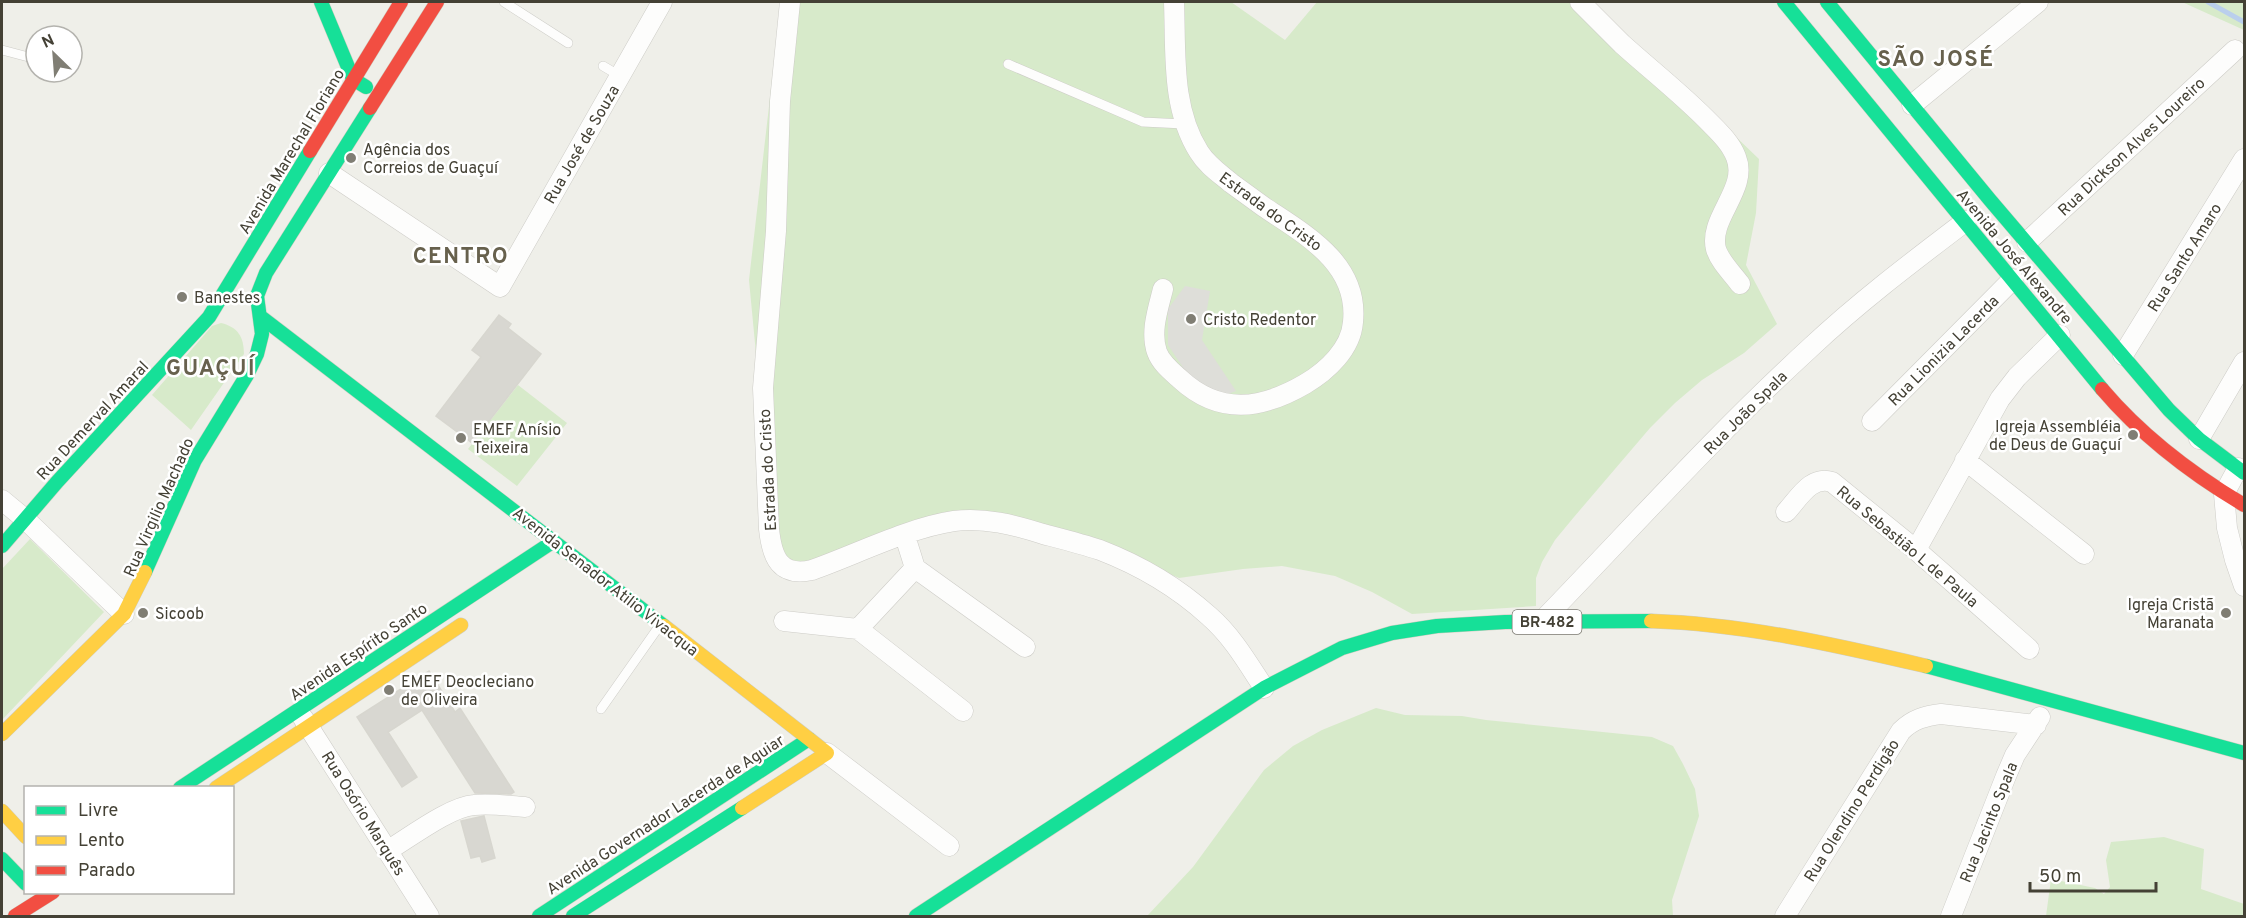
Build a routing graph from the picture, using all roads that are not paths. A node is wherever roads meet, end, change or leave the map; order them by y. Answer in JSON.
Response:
{"nodes":[{"id":1,"x":321,"y":2,"type":"edge"},
{"id":2,"x":401,"y":2,"type":"edge"},
{"id":3,"x":437,"y":2,"type":"edge"},
{"id":4,"x":504,"y":2,"type":"edge"},
{"id":5,"x":662,"y":2,"type":"edge"},
{"id":6,"x":790,"y":2,"type":"edge"},
{"id":7,"x":1174,"y":2,"type":"edge"},
{"id":8,"x":1580,"y":2,"type":"edge"},
{"id":9,"x":1785,"y":2,"type":"edge"},
{"id":10,"x":1827,"y":2,"type":"edge"},
{"id":11,"x":2038,"y":2,"type":"edge"},
{"id":12,"x":568,"y":43,"type":"dead end"},
{"id":13,"x":2,"y":50,"type":"edge"},
{"id":14,"x":2235,"y":50,"type":"dead end"},
{"id":15,"x":24,"y":56,"type":"edge"},
{"id":16,"x":1008,"y":64,"type":"dead end"},
{"id":17,"x":353,"y":79,"type":"junction"},
{"id":18,"x":380,"y":95,"type":"junction"},
{"id":19,"x":1912,"y":105,"type":"junction"},
{"id":20,"x":1184,"y":124,"type":"junction"},
{"id":21,"x":2244,"y":159,"type":"edge"},
{"id":22,"x":1966,"y":171,"type":"junction"},
{"id":23,"x":329,"y":173,"type":"junction"},
{"id":24,"x":1938,"y":189,"type":"junction"},
{"id":25,"x":1966,"y":221,"type":"junction"},
{"id":26,"x":2027,"y":242,"type":"junction"},
{"id":27,"x":2013,"y":279,"type":"junction"},
{"id":28,"x":1740,"y":284,"type":"dead end"},
{"id":29,"x":1163,"y":289,"type":"dead end"},
{"id":30,"x":243,"y":314,"type":"dead end"},
{"id":31,"x":226,"y":315,"type":"dead end"},
{"id":32,"x":209,"y":317,"type":"junction"},
{"id":33,"x":261,"y":317,"type":"junction"},
{"id":34,"x":2060,"y":336,"type":"junction"},
{"id":35,"x":2123,"y":355,"type":"junction"},
{"id":36,"x":2244,"y":362,"type":"edge"},
{"id":37,"x":1872,"y":421,"type":"dead end"},
{"id":38,"x":2199,"y":439,"type":"junction"},
{"id":39,"x":1965,"y":460,"type":"junction"},
{"id":40,"x":2241,"y":470,"type":"edge"},
{"id":41,"x":2224,"y":494,"type":"junction"},
{"id":42,"x":2,"y":500,"type":"edge"},
{"id":43,"x":2244,"y":505,"type":"edge"},
{"id":44,"x":1786,"y":512,"type":"dead end"},
{"id":45,"x":10,"y":530,"type":"edge"},
{"id":46,"x":904,"y":536,"type":"junction"},
{"id":47,"x":554,"y":541,"type":"junction"},
{"id":48,"x":1916,"y":550,"type":"junction"},
{"id":49,"x":2084,"y":554,"type":"dead end"},
{"id":50,"x":915,"y":568,"type":"junction"},
{"id":51,"x":2244,"y":586,"type":"edge"},
{"id":52,"x":124,"y":614,"type":"junction"},
{"id":53,"x":473,"y":617,"type":"dead end"},
{"id":54,"x":784,"y":621,"type":"dead end"},
{"id":55,"x":1541,"y":622,"type":"junction"},
{"id":56,"x":661,"y":623,"type":"junction"},
{"id":57,"x":858,"y":628,"type":"junction"},
{"id":58,"x":1025,"y":647,"type":"dead end"},
{"id":59,"x":2029,"y":649,"type":"dead end"},
{"id":60,"x":1264,"y":688,"type":"junction"},
{"id":61,"x":2050,"y":700,"type":"junction"},
{"id":62,"x":601,"y":709,"type":"dead end"},
{"id":63,"x":298,"y":711,"type":"junction"},
{"id":64,"x":963,"y":711,"type":"dead end"},
{"id":65,"x":2036,"y":725,"type":"junction"},
{"id":66,"x":310,"y":727,"type":"junction"},
{"id":67,"x":2,"y":734,"type":"edge"},
{"id":68,"x":809,"y":739,"type":"junction"},
{"id":69,"x":827,"y":753,"type":"junction"},
{"id":70,"x":2244,"y":753,"type":"edge"},
{"id":71,"x":183,"y":786,"type":"edge"},
{"id":72,"x":219,"y":786,"type":"edge"},
{"id":73,"x":525,"y":807,"type":"dead end"},
{"id":74,"x":2,"y":811,"type":"edge"},
{"id":75,"x":24,"y":835,"type":"edge"},
{"id":76,"x":949,"y":846,"type":"dead end"},
{"id":77,"x":387,"y":851,"type":"junction"},
{"id":78,"x":2,"y":859,"type":"edge"},
{"id":79,"x":23,"y":888,"type":"edge"},
{"id":80,"x":42,"y":895,"type":"edge"},
{"id":81,"x":15,"y":916,"type":"edge"},
{"id":82,"x":429,"y":916,"type":"edge"},
{"id":83,"x":539,"y":916,"type":"edge"},
{"id":84,"x":573,"y":916,"type":"edge"},
{"id":85,"x":915,"y":916,"type":"edge"},
{"id":86,"x":1785,"y":916,"type":"edge"},
{"id":87,"x":1951,"y":916,"type":"edge"}],
"edges":[{"from":1,"to":17,"type":"main road"},
{"from":2,"to":17,"type":"main road","name":"Avenida Marechal Floriano"},
{"from":3,"to":18,"type":"main road"},
{"from":4,"to":12,"type":"lane"},
{"from":5,"to":23,"type":"street","name":"Rua José de Souza"},
{"from":6,"to":46,"type":"street","name":"Estrada do Cristo"},
{"from":7,"to":20,"type":"street","name":"Estrada do Cristo"},
{"from":8,"to":28,"type":"street"},
{"from":9,"to":24,"type":"main road","name":"Avenida José Alexandre"},
{"from":10,"to":19,"type":"main road"},
{"from":11,"to":19,"type":"street"},
{"from":13,"to":15,"type":"lane"},
{"from":14,"to":26,"type":"street","name":"Rua Dickson Alves Loureiro"},
{"from":16,"to":20,"type":"lane"},
{"from":17,"to":18,"type":"main road"},
{"from":17,"to":32,"type":"main road","name":"Avenida Marechal Floriano"},
{"from":18,"to":23,"type":"main road"},
{"from":19,"to":22,"type":"main road"},
{"from":20,"to":29,"type":"street","name":"Estrada do Cristo"},
{"from":21,"to":35,"type":"street","name":"Rua Santo Amaro"},
{"from":22,"to":24,"type":"main road"},
{"from":22,"to":26,"type":"main road"},
{"from":23,"to":33,"type":"main road"},
{"from":24,"to":25,"type":"main road","name":"Avenida José Alexandre"},
{"from":25,"to":27,"type":"main road","name":"Avenida José Alexandre"},
{"from":25,"to":55,"type":"street","name":"Rua João Spala"},
{"from":26,"to":35,"type":"main road"},
{"from":27,"to":34,"type":"main road","name":"Avenida José Alexandre"},
{"from":27,"to":37,"type":"street","name":"Rua Lionizia Lacerda"},
{"from":30,"to":33,"type":"main road"},
{"from":31,"to":32,"type":"main road"},
{"from":32,"to":45,"type":"main road","name":"Rua Demerval Amaral"},
{"from":33,"to":47,"type":"main road","name":"Avenida Senador Atilio Vivacqua"},
{"from":33,"to":52,"type":"main road","name":"Rua Virgilio Machado"},
{"from":34,"to":39,"type":"street"},
{"from":34,"to":41,"type":"main road","name":"Avenida José Alexandre"},
{"from":35,"to":38,"type":"main road"},
{"from":36,"to":38,"type":"street"},
{"from":38,"to":40,"type":"main road"},
{"from":39,"to":48,"type":"street"},
{"from":39,"to":49,"type":"street"},
{"from":40,"to":41,"type":"street"},
{"from":41,"to":43,"type":"main road","name":"Avenida José Alexandre"},
{"from":41,"to":51,"type":"street"},
{"from":42,"to":45,"type":"street"},
{"from":44,"to":48,"type":"street","name":"Rua Sebastião L de Paula"},
{"from":45,"to":52,"type":"street"},
{"from":46,"to":50,"type":"street"},
{"from":46,"to":60,"type":"street","name":"Estrada do Cristo"},
{"from":47,"to":56,"type":"main road","name":"Avenida Senador Atilio Vivacqua"},
{"from":47,"to":63,"type":"main road","name":"Avenida Espírito Santo"},
{"from":48,"to":59,"type":"street","name":"Rua Sebastião L de Paula"},
{"from":50,"to":57,"type":"street"},
{"from":50,"to":58,"type":"street"},
{"from":52,"to":67,"type":"main road","name":"Rua Virgilio Machado"},
{"from":53,"to":66,"type":"main road"},
{"from":54,"to":57,"type":"street"},
{"from":55,"to":60,"type":"main road","number":"BR-482"},
{"from":55,"to":61,"type":"main road","number":"BR-482"},
{"from":56,"to":62,"type":"lane"},
{"from":56,"to":68,"type":"main road","name":"Avenida Senador Atilio Vivacqua"},
{"from":57,"to":64,"type":"street"},
{"from":60,"to":85,"type":"main road","number":"BR-482"},
{"from":61,"to":65,"type":"street","name":"Rua Jacinto Spala"},
{"from":61,"to":70,"type":"main road","number":"BR-482"},
{"from":63,"to":66,"type":"street","name":"Rua Osório Marquês"},
{"from":63,"to":71,"type":"main road","name":"Avenida Espírito Santo"},
{"from":65,"to":86,"type":"street","name":"Rua Olendino Perdigão"},
{"from":65,"to":87,"type":"street","name":"Rua Jacinto Spala"},
{"from":66,"to":72,"type":"main road"},
{"from":66,"to":77,"type":"street","name":"Rua Osório Marquês"},
{"from":68,"to":69,"type":"main road","name":"Avenida Senador Atilio Vivacqua"},
{"from":68,"to":83,"type":"main road","name":"Avenida Governador Lacerda de Aguiar"},
{"from":69,"to":76,"type":"street","name":"Avenida Senador Atilio Vivacqua"},
{"from":69,"to":84,"type":"main road"},
{"from":73,"to":77,"type":"street"},
{"from":74,"to":75,"type":"main road"},
{"from":77,"to":82,"type":"street","name":"Rua Osório Marquês"},
{"from":78,"to":79,"type":"main road"},
{"from":80,"to":81,"type":"main road"}]}
